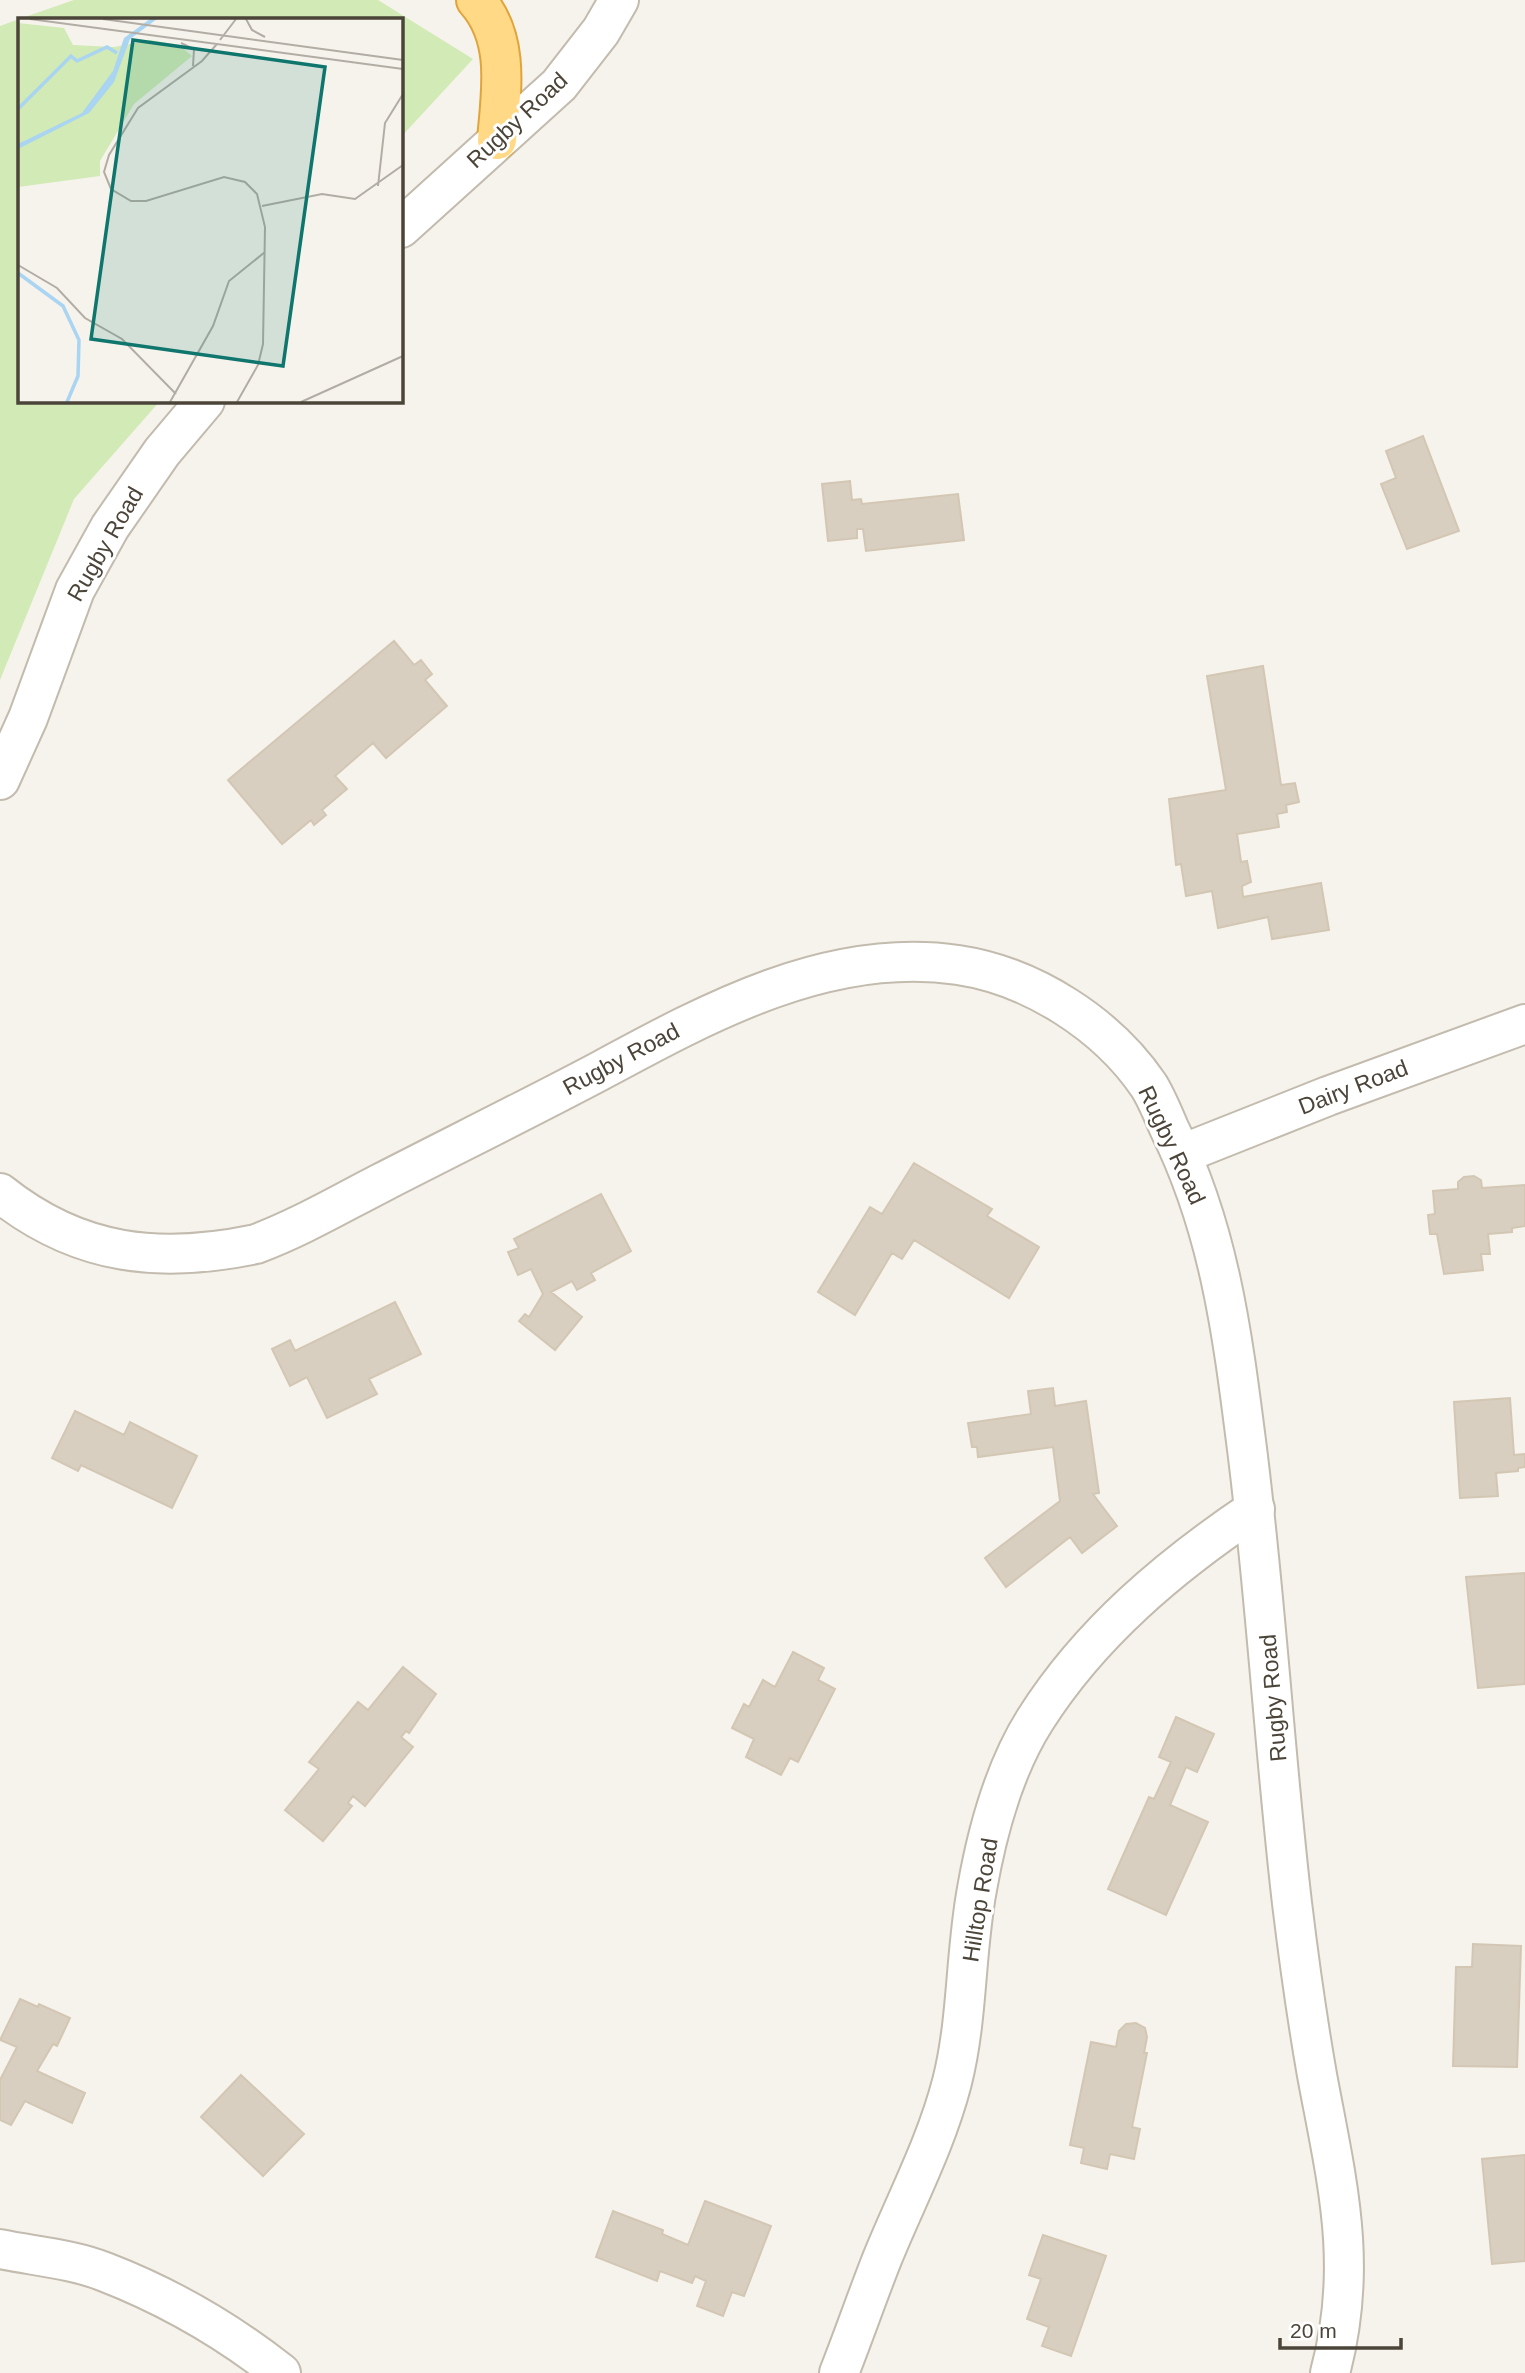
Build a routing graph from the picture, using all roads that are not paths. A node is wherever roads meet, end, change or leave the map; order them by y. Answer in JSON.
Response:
{"nodes":[{"id":1,"x":476,"y":0,"type":"edge"},
{"id":2,"x":619,"y":0,"type":"edge"},
{"id":3,"x":497,"y":140,"type":"junction"},
{"id":4,"x":402,"y":227,"type":"edge"},
{"id":5,"x":204,"y":402,"type":"edge"},
{"id":6,"x":0,"y":780,"type":"edge"},
{"id":7,"x":1525,"y":1024,"type":"edge"},
{"id":8,"x":1182,"y":1154,"type":"junction"},
{"id":9,"x":0,"y":1193,"type":"edge"},
{"id":10,"x":1255,"y":1509,"type":"junction"},
{"id":11,"x":0,"y":2249,"type":"edge"},
{"id":12,"x":281,"y":2373,"type":"edge"},
{"id":13,"x":839,"y":2373,"type":"edge"},
{"id":14,"x":1330,"y":2373,"type":"edge"}],
"edges":[{"from":1,"to":3,"type":"highway"},
{"from":2,"to":3,"type":"street","name":"Rugby Road"},
{"from":3,"to":4,"type":"street","name":"Rugby Road"},
{"from":5,"to":6,"type":"street","name":"Rugby Road"},
{"from":7,"to":8,"type":"street","name":"Dairy Road"},
{"from":8,"to":9,"type":"street","name":"Rugby Road"},
{"from":8,"to":10,"type":"street","name":"Rugby Road"},
{"from":10,"to":13,"type":"street","name":"Hilltop Road"},
{"from":10,"to":14,"type":"street","name":"Rugby Road"},
{"from":11,"to":12,"type":"street"}]}
